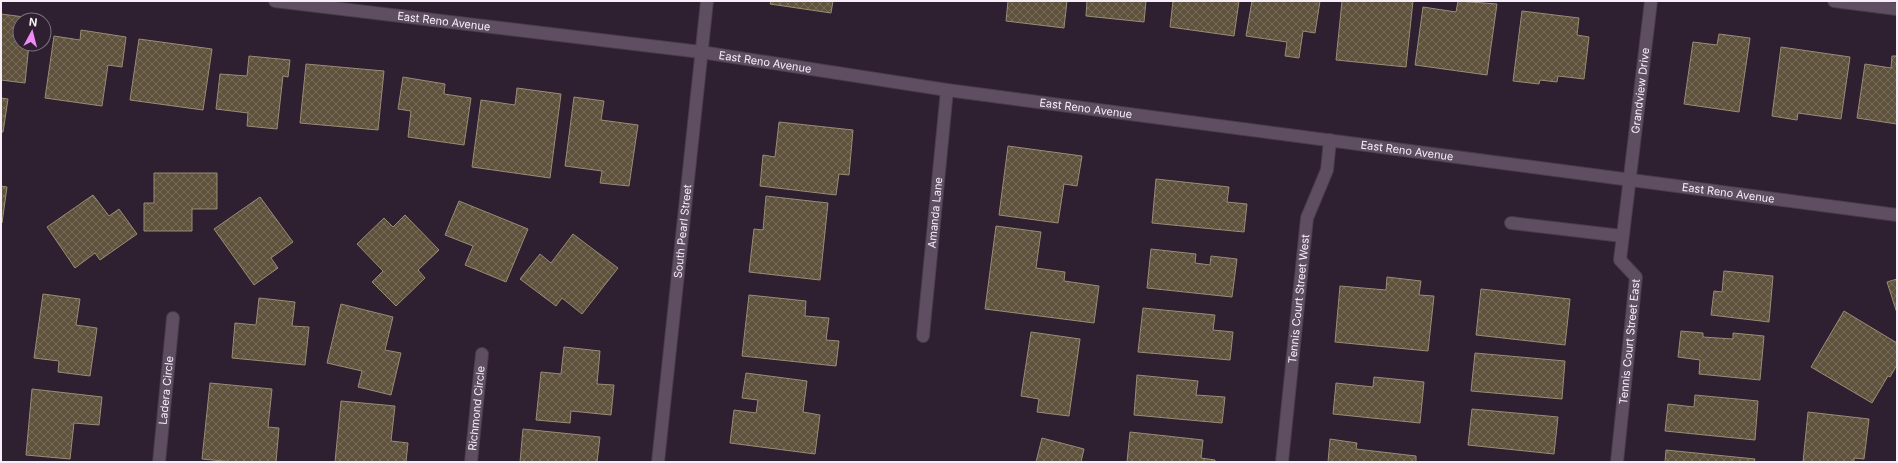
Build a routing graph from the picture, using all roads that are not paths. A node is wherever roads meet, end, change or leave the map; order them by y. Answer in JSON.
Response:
{"nodes":[{"id":1,"x":274,"y":1,"type":"edge"},
{"id":2,"x":707,"y":1,"type":"edge"},
{"id":3,"x":1651,"y":1,"type":"edge"},
{"id":4,"x":1834,"y":1,"type":"edge"},
{"id":5,"x":305,"y":3,"type":"edge"},
{"id":6,"x":1897,"y":9,"type":"edge"},
{"id":7,"x":702,"y":52,"type":"junction"},
{"id":8,"x":947,"y":90,"type":"junction"},
{"id":9,"x":1330,"y":140,"type":"junction"},
{"id":10,"x":1628,"y":180,"type":"junction"},
{"id":11,"x":1897,"y":215,"type":"edge"},
{"id":12,"x":1511,"y":222,"type":"dead end"},
{"id":13,"x":1622,"y":236,"type":"junction"},
{"id":14,"x":173,"y":318,"type":"dead end"},
{"id":15,"x":923,"y":336,"type":"dead end"},
{"id":16,"x":482,"y":354,"type":"dead end"},
{"id":17,"x":158,"y":462,"type":"edge"},
{"id":18,"x":471,"y":462,"type":"edge"},
{"id":19,"x":658,"y":462,"type":"edge"},
{"id":20,"x":1282,"y":462,"type":"edge"},
{"id":21,"x":1617,"y":462,"type":"edge"}],
"edges":[{"from":1,"to":5,"type":"street","name":"East Reno Avenue"},
{"from":2,"to":7,"type":"street","name":"South Pearl Street"},
{"from":3,"to":10,"type":"street","name":"Grandview Drive"},
{"from":4,"to":6,"type":"street"},
{"from":5,"to":7,"type":"street","name":"East Reno Avenue"},
{"from":7,"to":8,"type":"street","name":"East Reno Avenue"},
{"from":7,"to":19,"type":"street","name":"South Pearl Street"},
{"from":8,"to":9,"type":"street","name":"East Reno Avenue"},
{"from":8,"to":15,"type":"street","name":"Amanda Lane"},
{"from":9,"to":10,"type":"street","name":"East Reno Avenue"},
{"from":9,"to":20,"type":"street","name":"Tennis Court Street West"},
{"from":10,"to":11,"type":"street","name":"East Reno Avenue"},
{"from":10,"to":13,"type":"street","name":"Tennis Court Street East"},
{"from":12,"to":13,"type":"street"},
{"from":13,"to":21,"type":"street","name":"Tennis Court Street East"},
{"from":14,"to":17,"type":"street","name":"Ladera Circle"},
{"from":16,"to":18,"type":"street","name":"Richmond Circle"}]}
